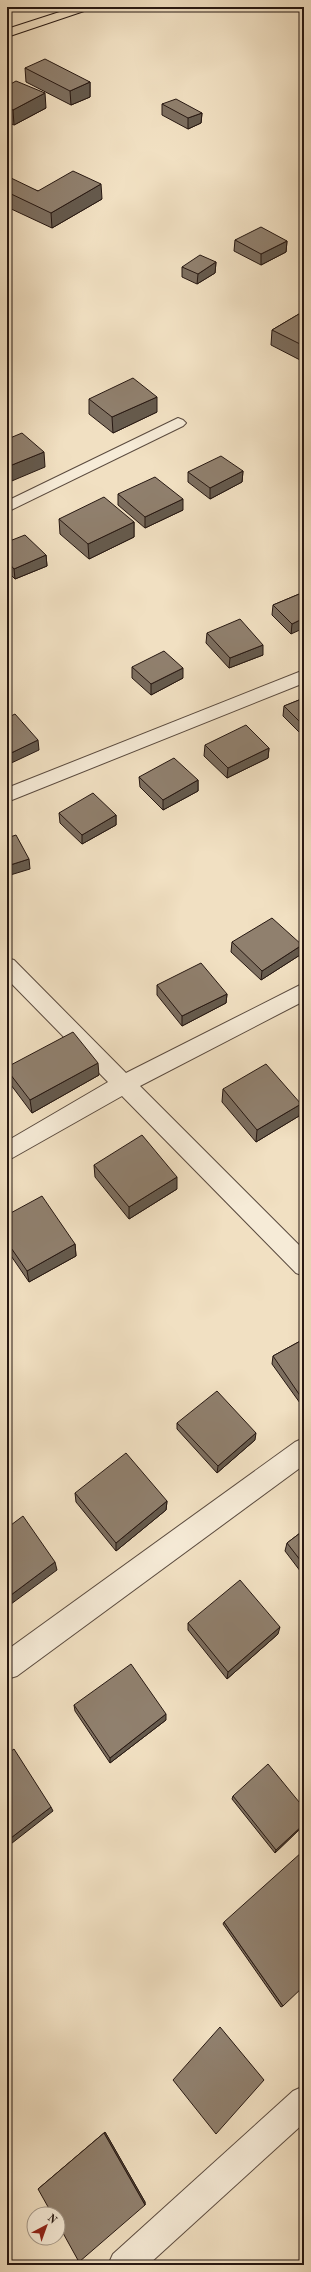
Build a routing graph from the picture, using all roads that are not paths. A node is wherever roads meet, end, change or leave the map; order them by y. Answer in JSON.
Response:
{"nodes":[{"id":1,"x":86,"y":7,"type":"edge"},
{"id":2,"x":7,"y":33,"type":"edge"},
{"id":3,"x":178,"y":423,"type":"dead end"},
{"id":4,"x":7,"y":506,"type":"edge"},
{"id":5,"x":304,"y":676,"type":"edge"},
{"id":6,"x":7,"y":795,"type":"edge"},
{"id":7,"x":7,"y":966,"type":"edge"},
{"id":8,"x":304,"y":991,"type":"edge"},
{"id":9,"x":124,"y":1084,"type":"junction"},
{"id":10,"x":7,"y":1152,"type":"edge"},
{"id":11,"x":304,"y":1266,"type":"edge"},
{"id":12,"x":304,"y":1450,"type":"edge"},
{"id":13,"x":7,"y":1666,"type":"edge"},
{"id":14,"x":304,"y":2102,"type":"edge"},
{"id":15,"x":124,"y":2265,"type":"edge"}],
"edges":[{"from":1,"to":2,"type":"main road"},
{"from":3,"to":4,"type":"street"},
{"from":5,"to":6,"type":"street"},
{"from":7,"to":9,"type":"street"},
{"from":8,"to":9,"type":"street"},
{"from":9,"to":10,"type":"street"},
{"from":9,"to":11,"type":"street"},
{"from":12,"to":13,"type":"street"},
{"from":14,"to":15,"type":"street"}]}
